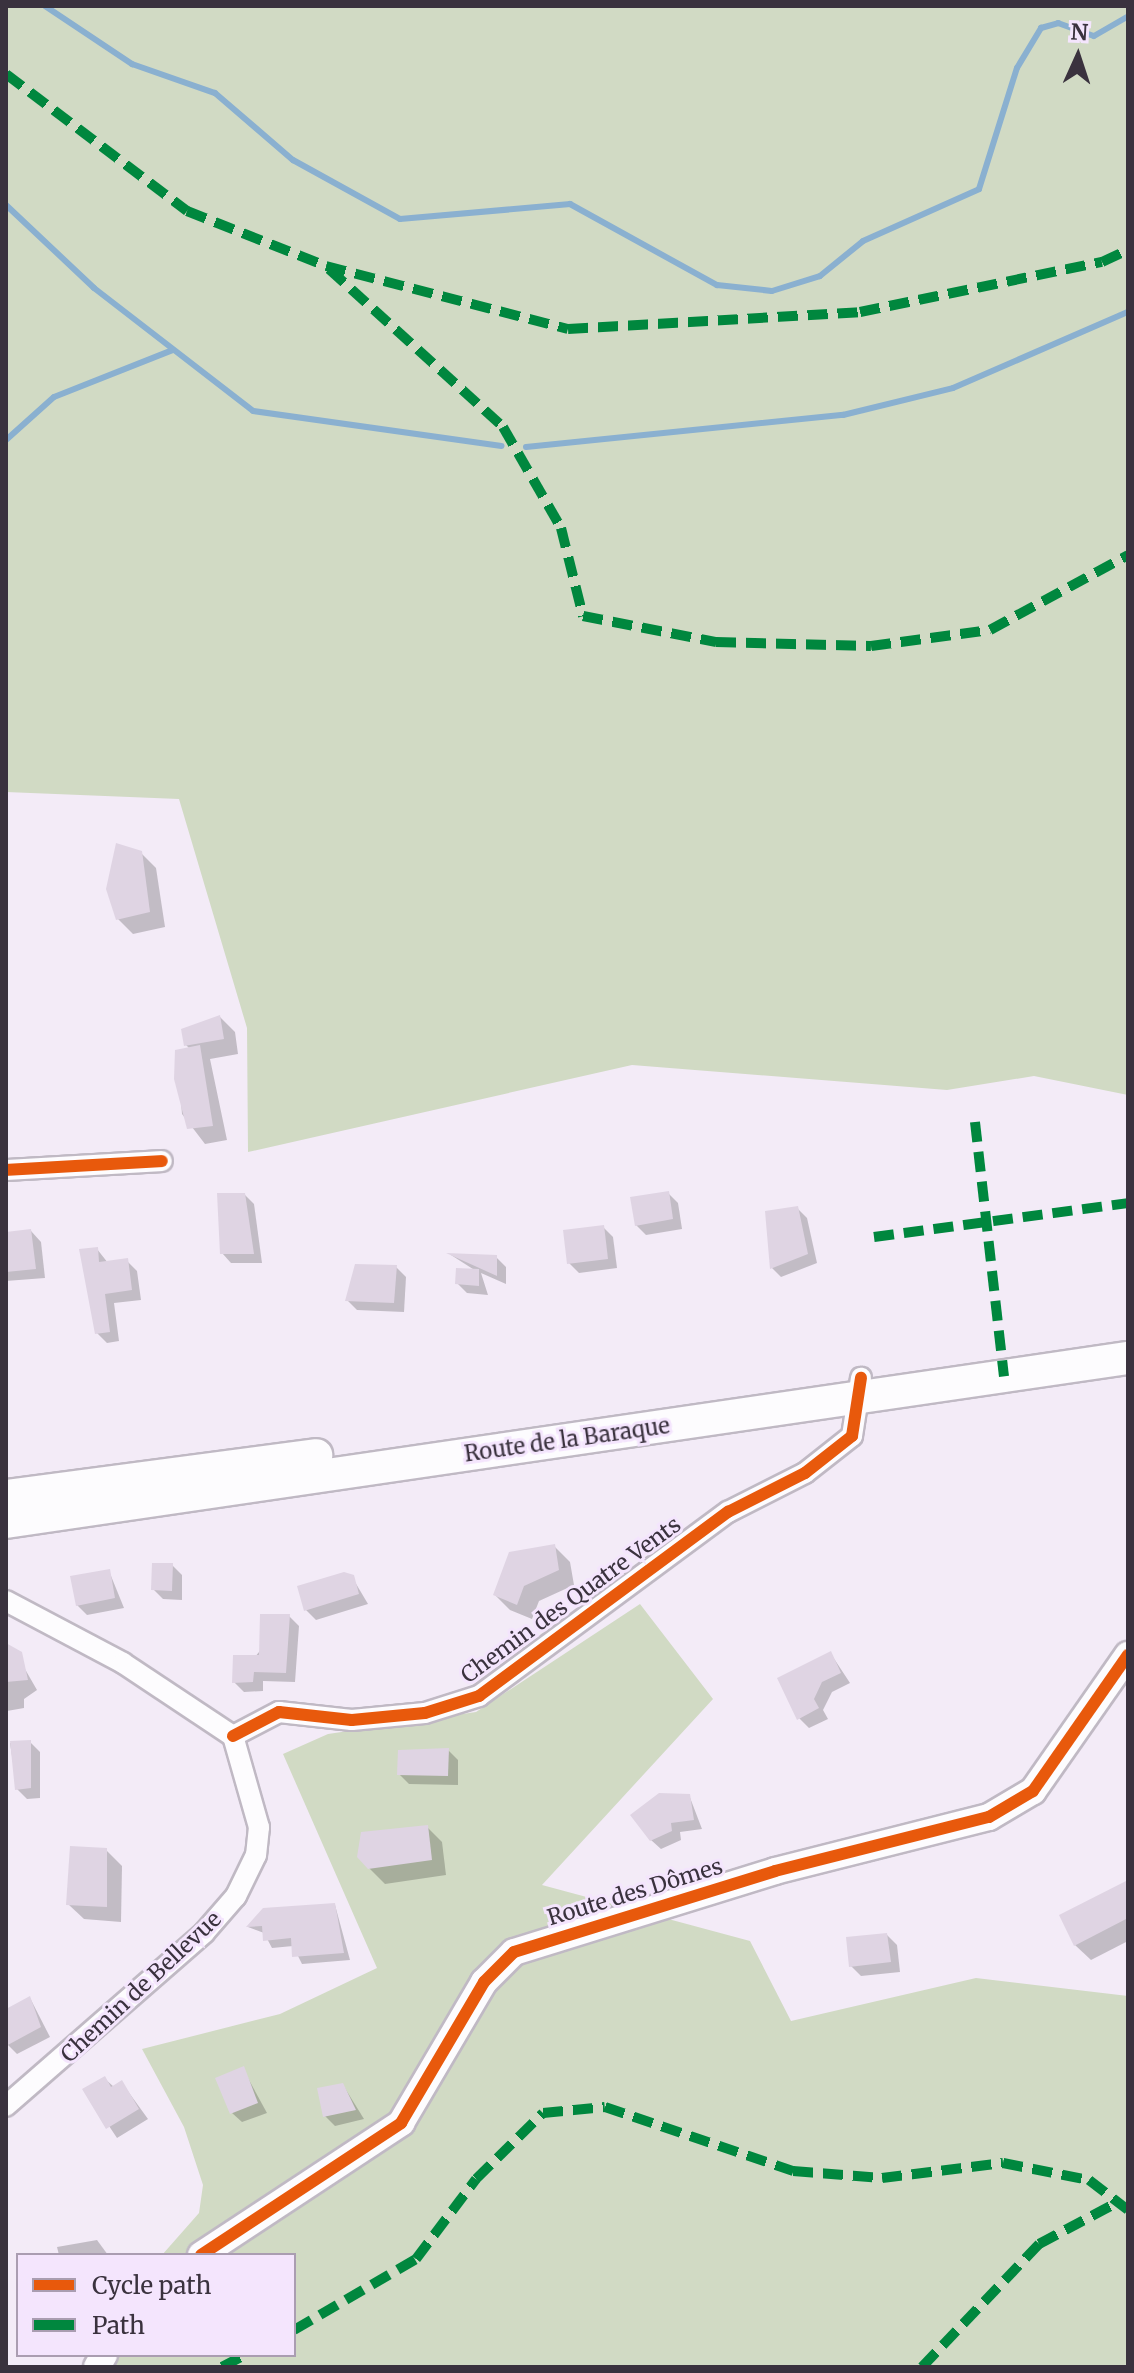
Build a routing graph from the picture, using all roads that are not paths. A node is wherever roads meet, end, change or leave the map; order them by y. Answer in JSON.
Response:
{"nodes":[{"id":1,"x":162,"y":1161,"type":"dead end"},
{"id":2,"x":6,"y":1170,"type":"edge"},
{"id":3,"x":1128,"y":1340,"type":"edge"},
{"id":4,"x":1128,"y":1358,"type":"edge"},
{"id":5,"x":862,"y":1387,"type":"junction"},
{"id":6,"x":6,"y":1496,"type":"edge"},
{"id":7,"x":6,"y":1522,"type":"edge"},
{"id":8,"x":6,"y":1601,"type":"edge"},
{"id":9,"x":1128,"y":1655,"type":"edge"},
{"id":10,"x":233,"y":1736,"type":"junction"},
{"id":11,"x":6,"y":2106,"type":"edge"},
{"id":12,"x":204,"y":2253,"type":"edge"}],
"edges":[{"from":1,"to":2,"type":"street"},
{"from":3,"to":5,"type":"main road","name":"Route de la Baraque"},
{"from":4,"to":5,"type":"main road","name":"Route de la Baraque"},
{"from":5,"to":6,"type":"main road","name":"Route de la Baraque"},
{"from":5,"to":7,"type":"main road","name":"Route de la Baraque"},
{"from":5,"to":10,"type":"street","name":"Chemin des Quatre Vents"},
{"from":8,"to":10,"type":"street"},
{"from":9,"to":12,"type":"street","name":"Route des Dômes"},
{"from":10,"to":11,"type":"street","name":"Chemin de Bellevue"}]}
